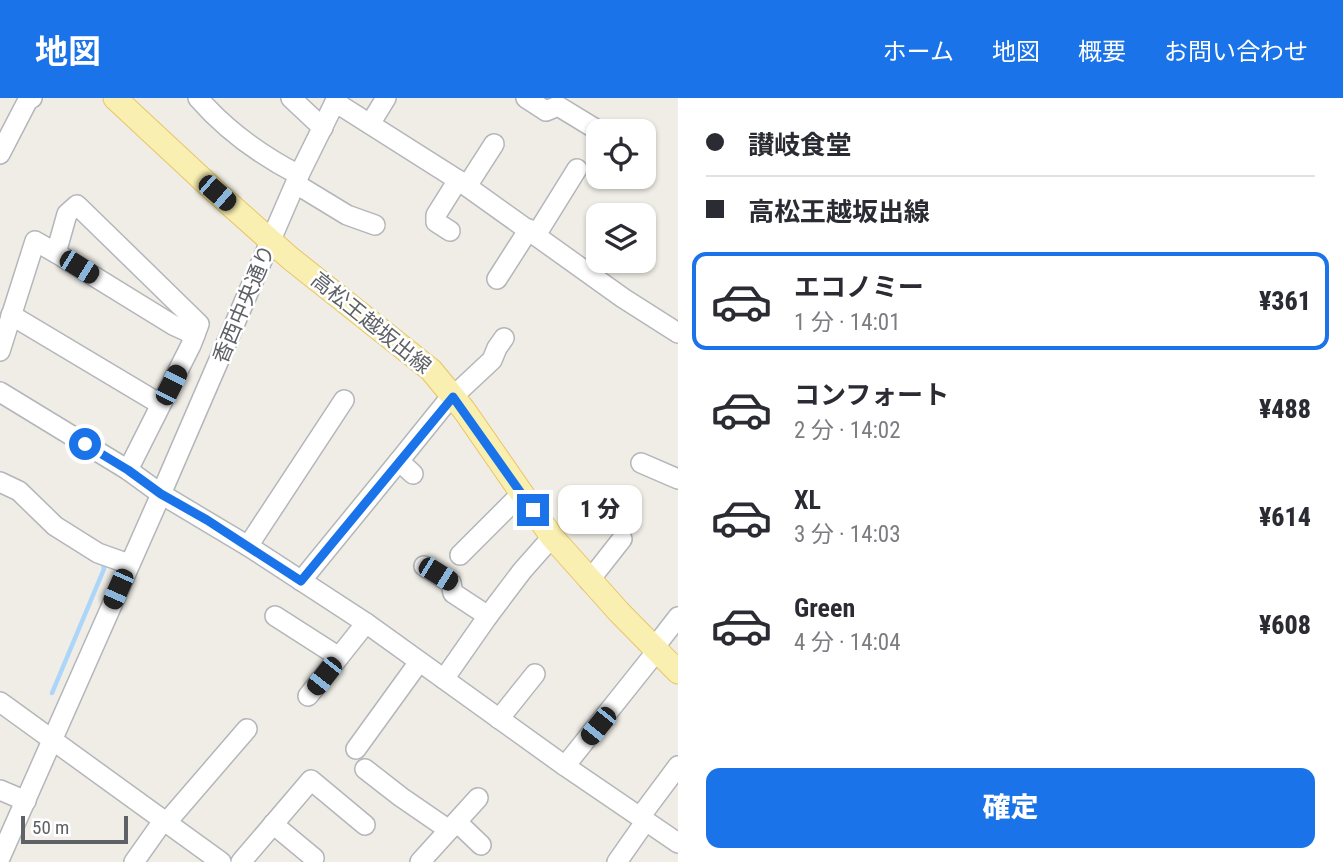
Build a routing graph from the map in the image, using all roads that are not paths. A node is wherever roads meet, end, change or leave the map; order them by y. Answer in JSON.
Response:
{"nodes":[{"id":1,"x":116,"y":98,"type":"edge"},
{"id":2,"x":198,"y":98,"type":"edge"},
{"id":3,"x":291,"y":98,"type":"edge"},
{"id":4,"x":386,"y":98,"type":"edge"},
{"id":5,"x":526,"y":98,"type":"edge"},
{"id":6,"x":23,"y":99,"type":"edge"},
{"id":7,"x":336,"y":100,"type":"edge"},
{"id":8,"x":561,"y":102,"type":"edge"},
{"id":9,"x":586,"y":122,"type":"edge"},
{"id":10,"x":370,"y":124,"type":"junction"},
{"id":11,"x":0,"y":126,"type":"edge"},
{"id":12,"x":323,"y":128,"type":"junction"},
{"id":13,"x":494,"y":144,"type":"dead end"},
{"id":14,"x":0,"y":154,"type":"edge"},
{"id":15,"x":577,"y":169,"type":"dead end"},
{"id":16,"x":297,"y":180,"type":"junction"},
{"id":17,"x":463,"y":183,"type":"junction"},
{"id":18,"x":375,"y":225,"type":"dead end"},
{"id":19,"x":450,"y":231,"type":"dead end"},
{"id":20,"x":532,"y":232,"type":"junction"},
{"id":21,"x":272,"y":240,"type":"junction"},
{"id":22,"x":56,"y":253,"type":"junction"},
{"id":23,"x":497,"y":279,"type":"dead end"},
{"id":24,"x":11,"y":315,"type":"junction"},
{"id":25,"x":678,"y":334,"type":"edge"},
{"id":26,"x":195,"y":335,"type":"junction"},
{"id":27,"x":504,"y":338,"type":"dead end"},
{"id":28,"x":0,"y":351,"type":"edge"},
{"id":29,"x":0,"y":392,"type":"edge"},
{"id":30,"x":453,"y":397,"type":"junction"},
{"id":31,"x":344,"y":400,"type":"dead end"},
{"id":32,"x":160,"y":404,"type":"junction"},
{"id":33,"x":641,"y":464,"type":"dead end"},
{"id":34,"x":128,"y":470,"type":"junction"},
{"id":35,"x":678,"y":479,"type":"edge"},
{"id":36,"x":0,"y":482,"type":"edge"},
{"id":37,"x":522,"y":493,"type":"junction"},
{"id":38,"x":161,"y":494,"type":"junction"},
{"id":39,"x":552,"y":537,"type":"junction"},
{"id":40,"x":622,"y":539,"type":"dead end"},
{"id":41,"x":248,"y":546,"type":"junction"},
{"id":42,"x":460,"y":555,"type":"dead end"},
{"id":43,"x":129,"y":564,"type":"junction"},
{"id":44,"x":424,"y":566,"type":"dead end"},
{"id":45,"x":301,"y":581,"type":"junction"},
{"id":46,"x":589,"y":581,"type":"junction"},
{"id":47,"x":275,"y":616,"type":"dead end"},
{"id":48,"x":488,"y":616,"type":"junction"},
{"id":49,"x":678,"y":617,"type":"edge"},
{"id":50,"x":366,"y":623,"type":"junction"},
{"id":51,"x":655,"y":650,"type":"junction"},
{"id":52,"x":339,"y":657,"type":"junction"},
{"id":53,"x":419,"y":662,"type":"junction"},
{"id":54,"x":678,"y":672,"type":"edge"},
{"id":55,"x":535,"y":674,"type":"dead end"},
{"id":56,"x":444,"y":679,"type":"junction"},
{"id":57,"x":308,"y":696,"type":"dead end"},
{"id":58,"x":0,"y":702,"type":"edge"},
{"id":59,"x":499,"y":719,"type":"junction"},
{"id":60,"x":247,"y":729,"type":"dead end"},
{"id":61,"x":357,"y":738,"type":"dead end"},
{"id":62,"x":52,"y":740,"type":"junction"},
{"id":63,"x":565,"y":766,"type":"junction"},
{"id":64,"x":678,"y":766,"type":"edge"},
{"id":65,"x":365,"y":769,"type":"dead end"},
{"id":66,"x":0,"y":790,"type":"edge"},
{"id":67,"x":478,"y":798,"type":"dead end"},
{"id":68,"x":26,"y":802,"type":"junction"},
{"id":69,"x":642,"y":819,"type":"junction"},
{"id":70,"x":165,"y":822,"type":"junction"},
{"id":71,"x":273,"y":824,"type":"junction"},
{"id":72,"x":365,"y":825,"type":"dead end"},
{"id":73,"x":453,"y":826,"type":"junction"},
{"id":74,"x":678,"y":843,"type":"edge"},
{"id":75,"x":481,"y":845,"type":"dead end"},
{"id":76,"x":0,"y":858,"type":"edge"},
{"id":77,"x":314,"y":858,"type":"dead end"},
{"id":78,"x":11,"y":862,"type":"edge"},
{"id":79,"x":134,"y":862,"type":"edge"},
{"id":80,"x":221,"y":862,"type":"edge"},
{"id":81,"x":241,"y":862,"type":"edge"},
{"id":82,"x":419,"y":862,"type":"edge"},
{"id":83,"x":617,"y":862,"type":"edge"}],
"edges":[{"from":1,"to":21,"type":"main road","name":"高松王越坂出線"},
{"from":2,"to":16,"type":"street"},
{"from":3,"to":12,"type":"street"},
{"from":4,"to":10,"type":"street"},
{"from":5,"to":8,"type":"street"},
{"from":6,"to":11,"type":"street"},
{"from":6,"to":14,"type":"street"},
{"from":7,"to":10,"type":"street"},
{"from":7,"to":12,"type":"street","name":"香西中央通り"},
{"from":8,"to":9,"type":"street"},
{"from":10,"to":17,"type":"street"},
{"from":12,"to":16,"type":"street","name":"香西中央通り"},
{"from":13,"to":17,"type":"street"},
{"from":15,"to":20,"type":"street"},
{"from":16,"to":18,"type":"street"},
{"from":16,"to":21,"type":"street","name":"香西中央通り"},
{"from":17,"to":19,"type":"street"},
{"from":17,"to":20,"type":"street"},
{"from":20,"to":23,"type":"street"},
{"from":20,"to":25,"type":"street"},
{"from":21,"to":30,"type":"main road","name":"高松王越坂出線"},
{"from":21,"to":38,"type":"street","name":"香西中央通り"},
{"from":22,"to":24,"type":"street"},
{"from":22,"to":26,"type":"street"},
{"from":22,"to":26,"type":"street"},
{"from":24,"to":28,"type":"street"},
{"from":24,"to":32,"type":"street"},
{"from":26,"to":32,"type":"street"},
{"from":27,"to":30,"type":"street"},
{"from":29,"to":34,"type":"street"},
{"from":30,"to":37,"type":"main road","name":"高松王越坂出線"},
{"from":30,"to":45,"type":"street"},
{"from":31,"to":41,"type":"street"},
{"from":32,"to":34,"type":"street"},
{"from":33,"to":35,"type":"street"},
{"from":34,"to":38,"type":"street"},
{"from":36,"to":43,"type":"street"},
{"from":37,"to":39,"type":"main road","name":"高松王越坂出線"},
{"from":37,"to":42,"type":"street"},
{"from":38,"to":41,"type":"street"},
{"from":38,"to":43,"type":"street","name":"香西中央通り"},
{"from":39,"to":46,"type":"main road","name":"高松王越坂出線"},
{"from":39,"to":48,"type":"street"},
{"from":40,"to":46,"type":"street"},
{"from":41,"to":45,"type":"street"},
{"from":43,"to":62,"type":"street","name":"香西中央通り"},
{"from":44,"to":48,"type":"street"},
{"from":45,"to":50,"type":"street"},
{"from":46,"to":51,"type":"main road","name":"高松王越坂出線"},
{"from":47,"to":52,"type":"street"},
{"from":48,"to":56,"type":"street"},
{"from":49,"to":51,"type":"street"},
{"from":50,"to":52,"type":"street"},
{"from":50,"to":53,"type":"street"},
{"from":51,"to":54,"type":"main road","name":"高松王越坂出線"},
{"from":51,"to":63,"type":"street"},
{"from":52,"to":57,"type":"street"},
{"from":53,"to":56,"type":"street"},
{"from":53,"to":61,"type":"street"},
{"from":55,"to":59,"type":"street"},
{"from":56,"to":59,"type":"street"},
{"from":58,"to":62,"type":"street"},
{"from":59,"to":63,"type":"street"},
{"from":60,"to":70,"type":"street"},
{"from":62,"to":68,"type":"street","name":"香西中央通り"},
{"from":62,"to":70,"type":"street"},
{"from":63,"to":69,"type":"street"},
{"from":64,"to":69,"type":"street"},
{"from":65,"to":73,"type":"street"},
{"from":66,"to":68,"type":"street"},
{"from":67,"to":73,"type":"street"},
{"from":68,"to":76,"type":"street","name":"香西中央通り"},
{"from":69,"to":74,"type":"street"},
{"from":69,"to":83,"type":"street"},
{"from":70,"to":79,"type":"street"},
{"from":70,"to":80,"type":"street"},
{"from":71,"to":72,"type":"street"},
{"from":71,"to":77,"type":"street"},
{"from":71,"to":81,"type":"street"},
{"from":73,"to":75,"type":"street"},
{"from":73,"to":82,"type":"street"},
{"from":76,"to":78,"type":"street"}]}
